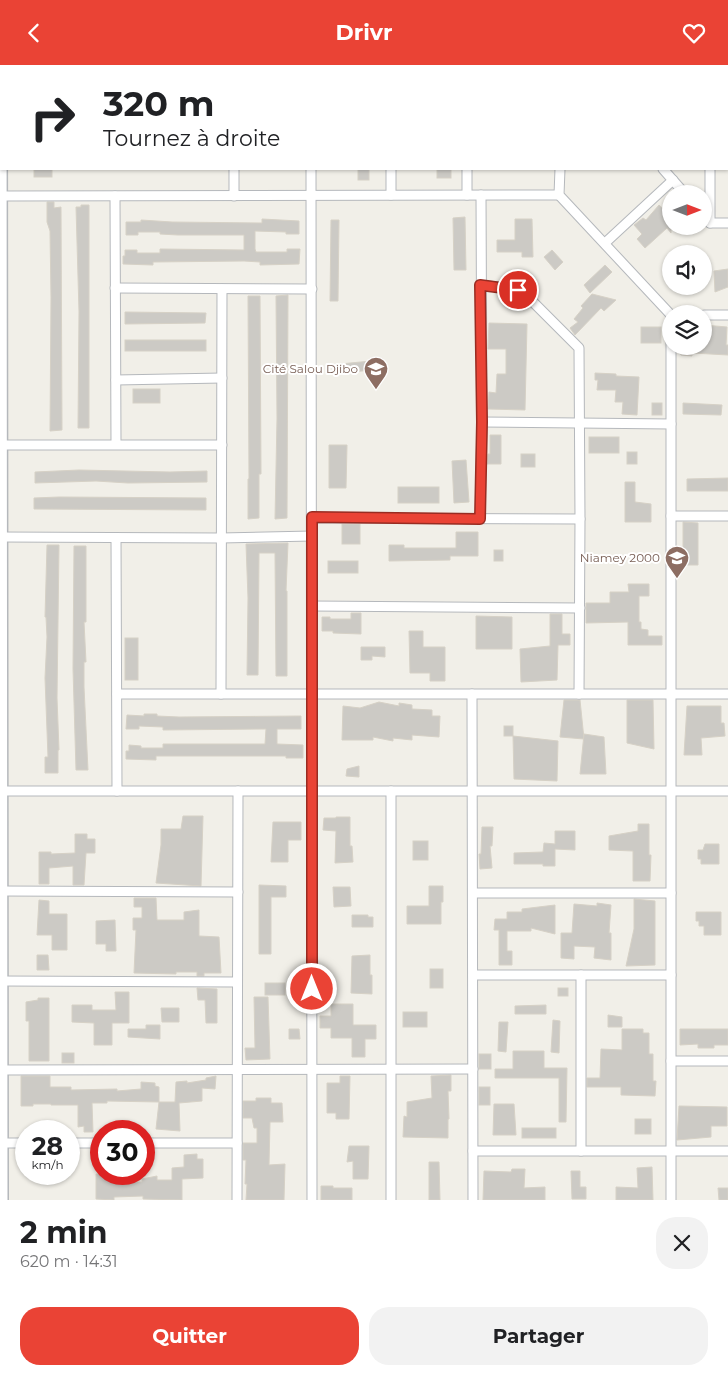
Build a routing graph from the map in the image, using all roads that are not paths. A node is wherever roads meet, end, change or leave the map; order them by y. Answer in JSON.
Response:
{"nodes":[{"id":1,"x":1,"y":170,"type":"edge"},
{"id":2,"x":234,"y":170,"type":"edge"},
{"id":3,"x":312,"y":170,"type":"edge"},
{"id":4,"x":391,"y":170,"type":"edge"},
{"id":5,"x":467,"y":170,"type":"edge"},
{"id":6,"x":560,"y":170,"type":"edge"},
{"id":7,"x":664,"y":170,"type":"edge"},
{"id":8,"x":710,"y":170,"type":"edge"},
{"id":9,"x":672,"y":179,"type":"junction"},
{"id":10,"x":677,"y":185,"type":"edge"},
{"id":11,"x":709,"y":185,"type":"edge"},
{"id":12,"x":312,"y":195,"type":"junction"},
{"id":13,"x":391,"y":195,"type":"junction"},
{"id":14,"x":467,"y":195,"type":"junction"},
{"id":15,"x":481,"y":195,"type":"junction"},
{"id":16,"x":560,"y":195,"type":"junction"},
{"id":17,"x":1,"y":196,"type":"edge"},
{"id":18,"x":115,"y":196,"type":"junction"},
{"id":19,"x":234,"y":196,"type":"junction"},
{"id":20,"x":712,"y":221,"type":"edge"},
{"id":21,"x":728,"y":223,"type":"edge"},
{"id":22,"x":605,"y":243,"type":"junction"},
{"id":23,"x":480,"y":285,"type":"junction"},
{"id":24,"x":115,"y":288,"type":"junction"},
{"id":25,"x":222,"y":289,"type":"junction"},
{"id":26,"x":312,"y":289,"type":"junction"},
{"id":27,"x":662,"y":305,"type":"edge"},
{"id":28,"x":712,"y":315,"type":"edge"},
{"id":29,"x":728,"y":315,"type":"edge"},
{"id":30,"x":671,"y":355,"type":"edge"},
{"id":31,"x":1,"y":370,"type":"edge"},
{"id":32,"x":222,"y":378,"type":"junction"},
{"id":33,"x":116,"y":380,"type":"junction"},
{"id":34,"x":482,"y":422,"type":"junction"},
{"id":35,"x":580,"y":423,"type":"junction"},
{"id":36,"x":671,"y":424,"type":"junction"},
{"id":37,"x":116,"y":444,"type":"junction"},
{"id":38,"x":1,"y":445,"type":"edge"},
{"id":39,"x":222,"y":445,"type":"junction"},
{"id":40,"x":671,"y":516,"type":"junction"},
{"id":41,"x":728,"y":516,"type":"edge"},
{"id":42,"x":312,"y":517,"type":"junction"},
{"id":43,"x":480,"y":519,"type":"junction"},
{"id":44,"x":580,"y":519,"type":"junction"},
{"id":45,"x":312,"y":536,"type":"junction"},
{"id":46,"x":1,"y":537,"type":"edge"},
{"id":47,"x":116,"y":537,"type":"junction"},
{"id":48,"x":221,"y":538,"type":"junction"},
{"id":49,"x":1,"y":560,"type":"edge"},
{"id":50,"x":312,"y":606,"type":"junction"},
{"id":51,"x":580,"y":608,"type":"junction"},
{"id":52,"x":728,"y":693,"type":"edge"},
{"id":53,"x":117,"y":694,"type":"junction"},
{"id":54,"x":221,"y":694,"type":"junction"},
{"id":55,"x":312,"y":694,"type":"junction"},
{"id":56,"x":472,"y":694,"type":"junction"},
{"id":57,"x":579,"y":694,"type":"junction"},
{"id":58,"x":671,"y":694,"type":"junction"},
{"id":59,"x":1,"y":787,"type":"edge"},
{"id":60,"x":118,"y":791,"type":"junction"},
{"id":61,"x":238,"y":791,"type":"junction"},
{"id":62,"x":312,"y":791,"type":"junction"},
{"id":63,"x":391,"y":791,"type":"junction"},
{"id":64,"x":473,"y":791,"type":"junction"},
{"id":65,"x":671,"y":791,"type":"junction"},
{"id":66,"x":728,"y":791,"type":"edge"},
{"id":67,"x":2,"y":891,"type":"junction"},
{"id":68,"x":238,"y":892,"type":"junction"},
{"id":69,"x":473,"y":893,"type":"junction"},
{"id":70,"x":671,"y":893,"type":"junction"},
{"id":71,"x":473,"y":975,"type":"junction"},
{"id":72,"x":581,"y":975,"type":"junction"},
{"id":73,"x":671,"y":975,"type":"junction"},
{"id":74,"x":2,"y":981,"type":"junction"},
{"id":75,"x":238,"y":982,"type":"junction"},
{"id":76,"x":1,"y":1038,"type":"edge"},
{"id":77,"x":671,"y":1061,"type":"junction"},
{"id":78,"x":728,"y":1061,"type":"edge"},
{"id":79,"x":238,"y":1069,"type":"junction"},
{"id":80,"x":312,"y":1069,"type":"junction"},
{"id":81,"x":391,"y":1069,"type":"junction"},
{"id":82,"x":473,"y":1069,"type":"junction"},
{"id":83,"x":2,"y":1070,"type":"junction"},
{"id":84,"x":2,"y":1143,"type":"junction"},
{"id":85,"x":15,"y":1143,"type":"edge"},
{"id":86,"x":155,"y":1143,"type":"edge"},
{"id":87,"x":237,"y":1143,"type":"junction"},
{"id":88,"x":473,"y":1151,"type":"junction"},
{"id":89,"x":581,"y":1151,"type":"junction"},
{"id":90,"x":671,"y":1151,"type":"junction"},
{"id":91,"x":728,"y":1151,"type":"edge"},
{"id":92,"x":2,"y":1200,"type":"edge"},
{"id":93,"x":237,"y":1200,"type":"edge"},
{"id":94,"x":312,"y":1200,"type":"edge"},
{"id":95,"x":391,"y":1200,"type":"edge"},
{"id":96,"x":473,"y":1200,"type":"edge"},
{"id":97,"x":672,"y":1200,"type":"edge"}],
"edges":[{"from":1,"to":17,"type":"street"},
{"from":2,"to":19,"type":"street"},
{"from":3,"to":12,"type":"street"},
{"from":4,"to":13,"type":"street"},
{"from":5,"to":14,"type":"street"},
{"from":6,"to":16,"type":"street"},
{"from":7,"to":9,"type":"street"},
{"from":8,"to":11,"type":"street"},
{"from":9,"to":10,"type":"street"},
{"from":9,"to":22,"type":"street"},
{"from":12,"to":13,"type":"street"},
{"from":12,"to":19,"type":"street"},
{"from":12,"to":26,"type":"street"},
{"from":13,"to":14,"type":"street"},
{"from":14,"to":15,"type":"street"},
{"from":15,"to":16,"type":"street"},
{"from":15,"to":23,"type":"street"},
{"from":16,"to":22,"type":"street"},
{"from":17,"to":18,"type":"street"},
{"from":17,"to":31,"type":"street"},
{"from":18,"to":19,"type":"street"},
{"from":18,"to":24,"type":"street"},
{"from":20,"to":21,"type":"street"},
{"from":22,"to":27,"type":"street"},
{"from":23,"to":34,"type":"street"},
{"from":23,"to":35,"type":"street"},
{"from":24,"to":25,"type":"street"},
{"from":24,"to":33,"type":"street"},
{"from":25,"to":26,"type":"street"},
{"from":25,"to":32,"type":"street"},
{"from":26,"to":42,"type":"street"},
{"from":28,"to":29,"type":"street"},
{"from":30,"to":36,"type":"street"},
{"from":31,"to":38,"type":"street"},
{"from":32,"to":33,"type":"street"},
{"from":32,"to":39,"type":"street"},
{"from":33,"to":37,"type":"street"},
{"from":34,"to":35,"type":"street"},
{"from":34,"to":43,"type":"street"},
{"from":35,"to":36,"type":"street"},
{"from":35,"to":44,"type":"street"},
{"from":36,"to":40,"type":"street"},
{"from":37,"to":38,"type":"street"},
{"from":37,"to":39,"type":"street"},
{"from":38,"to":46,"type":"street"},
{"from":39,"to":48,"type":"street"},
{"from":40,"to":41,"type":"street"},
{"from":40,"to":58,"type":"street"},
{"from":42,"to":43,"type":"street"},
{"from":42,"to":45,"type":"street"},
{"from":43,"to":44,"type":"street"},
{"from":44,"to":51,"type":"street"},
{"from":45,"to":48,"type":"street"},
{"from":45,"to":50,"type":"street"},
{"from":46,"to":47,"type":"street"},
{"from":46,"to":49,"type":"street"},
{"from":47,"to":48,"type":"street"},
{"from":47,"to":53,"type":"street"},
{"from":48,"to":54,"type":"street"},
{"from":49,"to":59,"type":"street"},
{"from":50,"to":51,"type":"street"},
{"from":50,"to":55,"type":"street"},
{"from":51,"to":57,"type":"street"},
{"from":52,"to":58,"type":"street"},
{"from":53,"to":54,"type":"street"},
{"from":53,"to":60,"type":"street"},
{"from":54,"to":55,"type":"street"},
{"from":55,"to":56,"type":"street"},
{"from":55,"to":62,"type":"street"},
{"from":56,"to":57,"type":"street"},
{"from":56,"to":64,"type":"street"},
{"from":57,"to":58,"type":"street"},
{"from":58,"to":65,"type":"street"},
{"from":59,"to":60,"type":"street"},
{"from":59,"to":67,"type":"street"},
{"from":60,"to":61,"type":"street"},
{"from":61,"to":62,"type":"street"},
{"from":61,"to":68,"type":"street"},
{"from":62,"to":63,"type":"street"},
{"from":62,"to":80,"type":"street"},
{"from":63,"to":64,"type":"street"},
{"from":63,"to":81,"type":"street"},
{"from":64,"to":65,"type":"street"},
{"from":64,"to":69,"type":"street"},
{"from":65,"to":66,"type":"street"},
{"from":65,"to":70,"type":"street"},
{"from":67,"to":68,"type":"street"},
{"from":67,"to":74,"type":"street"},
{"from":68,"to":75,"type":"street"},
{"from":69,"to":70,"type":"street"},
{"from":69,"to":71,"type":"street"},
{"from":70,"to":73,"type":"street"},
{"from":71,"to":72,"type":"street"},
{"from":71,"to":82,"type":"street"},
{"from":72,"to":73,"type":"street"},
{"from":72,"to":89,"type":"street"},
{"from":73,"to":77,"type":"street"},
{"from":74,"to":75,"type":"street"},
{"from":74,"to":76,"type":"street"},
{"from":75,"to":79,"type":"street"},
{"from":76,"to":83,"type":"street"},
{"from":77,"to":78,"type":"street"},
{"from":77,"to":90,"type":"street"},
{"from":79,"to":80,"type":"street"},
{"from":79,"to":83,"type":"street"},
{"from":79,"to":87,"type":"street"},
{"from":80,"to":81,"type":"street"},
{"from":80,"to":94,"type":"street"},
{"from":81,"to":82,"type":"street"},
{"from":81,"to":95,"type":"street"},
{"from":82,"to":88,"type":"street"},
{"from":83,"to":84,"type":"street"},
{"from":84,"to":85,"type":"street"},
{"from":84,"to":92,"type":"street"},
{"from":86,"to":87,"type":"street"},
{"from":87,"to":93,"type":"street"},
{"from":88,"to":89,"type":"street"},
{"from":88,"to":96,"type":"street"},
{"from":89,"to":90,"type":"street"},
{"from":90,"to":91,"type":"street"},
{"from":90,"to":97,"type":"street"}]}
